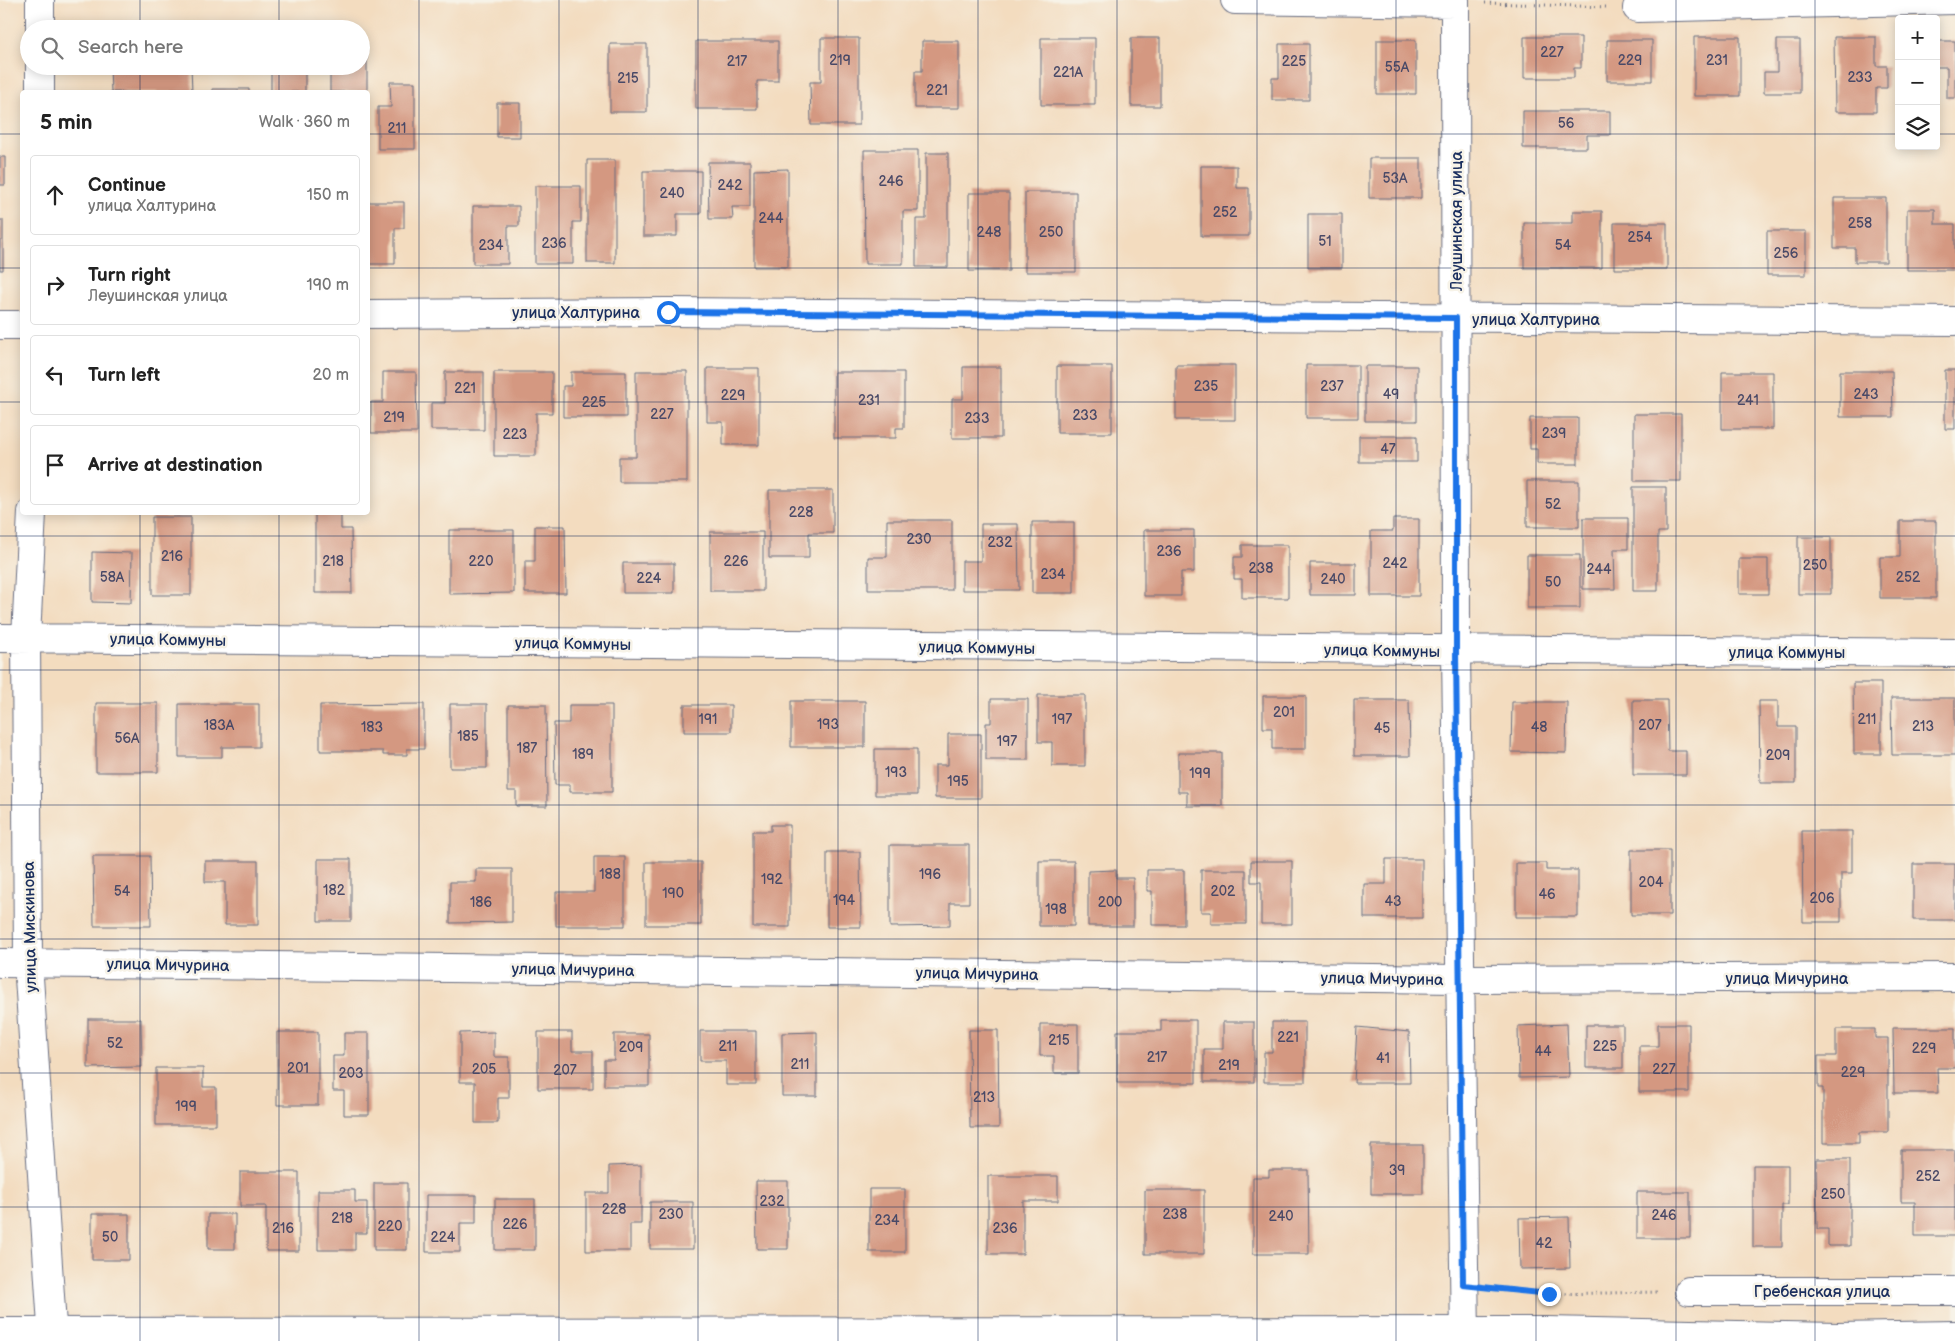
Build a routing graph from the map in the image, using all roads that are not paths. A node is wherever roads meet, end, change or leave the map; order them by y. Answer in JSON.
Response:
{"nodes":[{"id":1,"x":40,"y":0,"type":"edge"},
{"id":2,"x":1234,"y":0,"type":"edge"},
{"id":3,"x":1955,"y":0,"type":"edge"},
{"id":4,"x":1455,"y":1,"type":"edge"},
{"id":5,"x":1637,"y":8,"type":"road end"},
{"id":6,"x":40,"y":20,"type":"edge"},
{"id":7,"x":40,"y":75,"type":"edge"},
{"id":8,"x":40,"y":90,"type":"edge"},
{"id":9,"x":370,"y":314,"type":"edge"},
{"id":10,"x":1456,"y":318,"type":"junction"},
{"id":11,"x":1955,"y":321,"type":"edge"},
{"id":12,"x":0,"y":325,"type":"edge"},
{"id":13,"x":20,"y":326,"type":"edge"},
{"id":14,"x":32,"y":515,"type":"edge"},
{"id":15,"x":13,"y":638,"type":"edge"},
{"id":16,"x":1456,"y":651,"type":"junction"},
{"id":17,"x":1955,"y":653,"type":"edge"},
{"id":18,"x":28,"y":962,"type":"junction"},
{"id":19,"x":0,"y":963,"type":"edge"},
{"id":20,"x":1955,"y":977,"type":"edge"},
{"id":21,"x":1459,"y":979,"type":"junction"},
{"id":22,"x":1689,"y":1291,"type":"road end"},
{"id":23,"x":1955,"y":1291,"type":"edge"},
{"id":24,"x":0,"y":1332,"type":"edge"},
{"id":25,"x":1955,"y":1335,"type":"edge"},
{"id":26,"x":53,"y":1336,"type":"edge"},
{"id":27,"x":1465,"y":1336,"type":"edge"}],
"edges":[{"from":1,"to":6,"type":"street"},
{"from":2,"to":4,"type":"street"},
{"from":3,"to":5,"type":"street"},
{"from":4,"to":10,"type":"street","name":"Леушинская улица"},
{"from":7,"to":8,"type":"street"},
{"from":9,"to":10,"type":"street","name":"улица Халтурина"},
{"from":10,"to":11,"type":"street","name":"улица Халтурина"},
{"from":10,"to":16,"type":"street","name":"Леушинская улица"},
{"from":12,"to":13,"type":"street"},
{"from":14,"to":15,"type":"street","name":"улица Мискинова"},
{"from":15,"to":16,"type":"street","name":"улица Коммуны"},
{"from":15,"to":18,"type":"street","name":"улица Мискинова"},
{"from":16,"to":17,"type":"street","name":"улица Коммуны"},
{"from":16,"to":21,"type":"street","name":"Леушинская улица"},
{"from":18,"to":19,"type":"street","name":"улица Мичурина"},
{"from":18,"to":21,"type":"street","name":"улица Мичурина"},
{"from":18,"to":26,"type":"street","name":"улица Мискинова"},
{"from":20,"to":21,"type":"street","name":"улица Мичурина"},
{"from":21,"to":27,"type":"street","name":"Леушинская улица"},
{"from":22,"to":23,"type":"street","name":"Гребенская улица"},
{"from":24,"to":26,"type":"street"},
{"from":25,"to":27,"type":"street"},
{"from":26,"to":27,"type":"street"}]}
